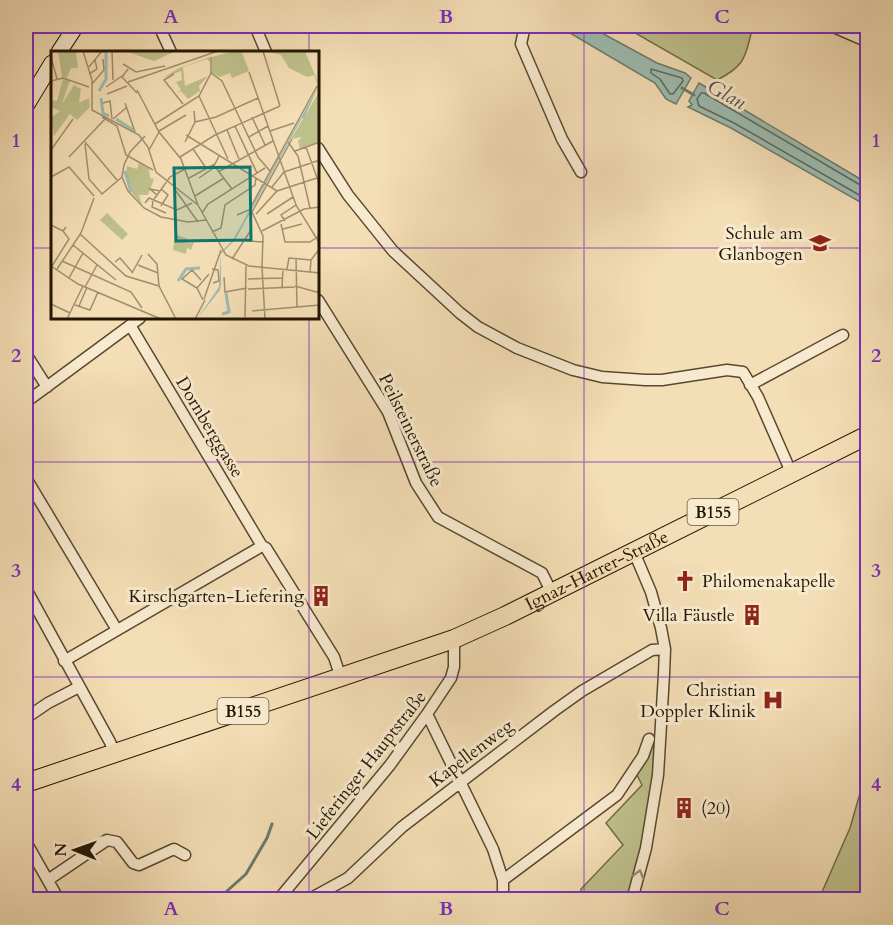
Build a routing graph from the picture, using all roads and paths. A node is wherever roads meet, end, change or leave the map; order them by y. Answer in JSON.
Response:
{"nodes":[{"id":1,"x":76,"y":26,"type":"edge"},
{"id":2,"x":159,"y":26,"type":"edge"},
{"id":3,"x":255,"y":26,"type":"edge"},
{"id":4,"x":525,"y":26,"type":"edge"},
{"id":5,"x":831,"y":26,"type":"edge"},
{"id":6,"x":867,"y":42,"type":"edge"},
{"id":7,"x":60,"y":51,"type":"edge"},
{"id":8,"x":171,"y":51,"type":"edge"},
{"id":9,"x":266,"y":51,"type":"edge"},
{"id":10,"x":51,"y":65,"type":"edge"},
{"id":11,"x":26,"y":106,"type":"edge"},
{"id":12,"x":320,"y":151,"type":"edge"},
{"id":13,"x":581,"y":172,"type":"dead end"},
{"id":14,"x":320,"y":303,"type":"edge"},
{"id":15,"x":137,"y":320,"type":"edge"},
{"id":16,"x":130,"y":325,"type":"junction"},
{"id":17,"x":843,"y":335,"type":"dead end"},
{"id":18,"x":26,"y":354,"type":"edge"},
{"id":19,"x":750,"y":384,"type":"junction"},
{"id":20,"x":47,"y":387,"type":"junction"},
{"id":21,"x":26,"y":402,"type":"edge"},
{"id":22,"x":867,"y":435,"type":"edge"},
{"id":23,"x":791,"y":472,"type":"junction"},
{"id":24,"x":26,"y":478,"type":"edge"},
{"id":25,"x":262,"y":546,"type":"junction"},
{"id":26,"x":634,"y":552,"type":"junction"},
{"id":27,"x":26,"y":589,"type":"edge"},
{"id":28,"x":552,"y":593,"type":"junction"},
{"id":29,"x":117,"y":630,"type":"junction"},
{"id":30,"x":454,"y":639,"type":"junction"},
{"id":31,"x":664,"y":649,"type":"junction"},
{"id":32,"x":64,"y":661,"type":"junction"},
{"id":33,"x":341,"y":678,"type":"junction"},
{"id":34,"x":79,"y":687,"type":"junction"},
{"id":35,"x":427,"y":714,"type":"junction"},
{"id":36,"x":26,"y":718,"type":"edge"},
{"id":37,"x":649,"y":739,"type":"dead end"},
{"id":38,"x":115,"y":754,"type":"junction"},
{"id":39,"x":459,"y":782,"type":"junction"},
{"id":40,"x":26,"y":783,"type":"edge"},
{"id":41,"x":26,"y":842,"type":"edge"},
{"id":42,"x":185,"y":855,"type":"dead end"},
{"id":43,"x":503,"y":880,"type":"junction"},
{"id":44,"x":49,"y":882,"type":"junction"},
{"id":45,"x":59,"y":900,"type":"edge"},
{"id":46,"x":278,"y":900,"type":"edge"},
{"id":47,"x":308,"y":900,"type":"edge"},
{"id":48,"x":503,"y":900,"type":"edge"},
{"id":49,"x":633,"y":900,"type":"edge"}],
"edges":[{"from":1,"to":7,"type":"street"},
{"from":2,"to":8,"type":"street"},
{"from":3,"to":9,"type":"street"},
{"from":4,"to":13,"type":"street"},
{"from":5,"to":6,"type":"street"},
{"from":10,"to":11,"type":"street"},
{"from":12,"to":19,"type":"street"},
{"from":14,"to":28,"type":"street","name":"Peilsteinerstraße"},
{"from":15,"to":16,"type":"street"},
{"from":16,"to":20,"type":"street"},
{"from":16,"to":25,"type":"street","name":"Dornberggasse"},
{"from":17,"to":19,"type":"street"},
{"from":18,"to":20,"type":"street"},
{"from":19,"to":23,"type":"street"},
{"from":20,"to":21,"type":"street"},
{"from":22,"to":23,"type":"main road","name":"Ignaz-Harrer-Straße","number":"B155"},
{"from":23,"to":26,"type":"main road","name":"Ignaz-Harrer-Straße","number":"B155"},
{"from":24,"to":29,"type":"street"},
{"from":25,"to":29,"type":"street"},
{"from":25,"to":33,"type":"street","name":"Dornberggasse"},
{"from":26,"to":28,"type":"main road","name":"Ignaz-Harrer-Straße","number":"B155"},
{"from":26,"to":31,"type":"street"},
{"from":27,"to":32,"type":"street"},
{"from":28,"to":30,"type":"main road","name":"Ignaz-Harrer-Straße","number":"B155"},
{"from":29,"to":32,"type":"street"},
{"from":30,"to":33,"type":"main road","number":"B155"},
{"from":30,"to":35,"type":"street","name":"Lieferinger Hauptstraße"},
{"from":31,"to":39,"type":"street","name":"Kapellenweg"},
{"from":49,"to":31,"type":"street","one_way":true},
{"from":32,"to":34,"type":"street"},
{"from":33,"to":38,"type":"main road","number":"B155"},
{"from":34,"to":36,"type":"street"},
{"from":34,"to":38,"type":"street"},
{"from":35,"to":39,"type":"street"},
{"from":35,"to":46,"type":"street","name":"Lieferinger Hauptstraße"},
{"from":37,"to":43,"type":"street"},
{"from":38,"to":40,"type":"main road","number":"B155"},
{"from":39,"to":43,"type":"street"},
{"from":39,"to":47,"type":"street","name":"Kapellenweg"},
{"from":41,"to":44,"type":"street"},
{"from":42,"to":44,"type":"street"},
{"from":43,"to":48,"type":"street"},
{"from":44,"to":45,"type":"street"}]}
